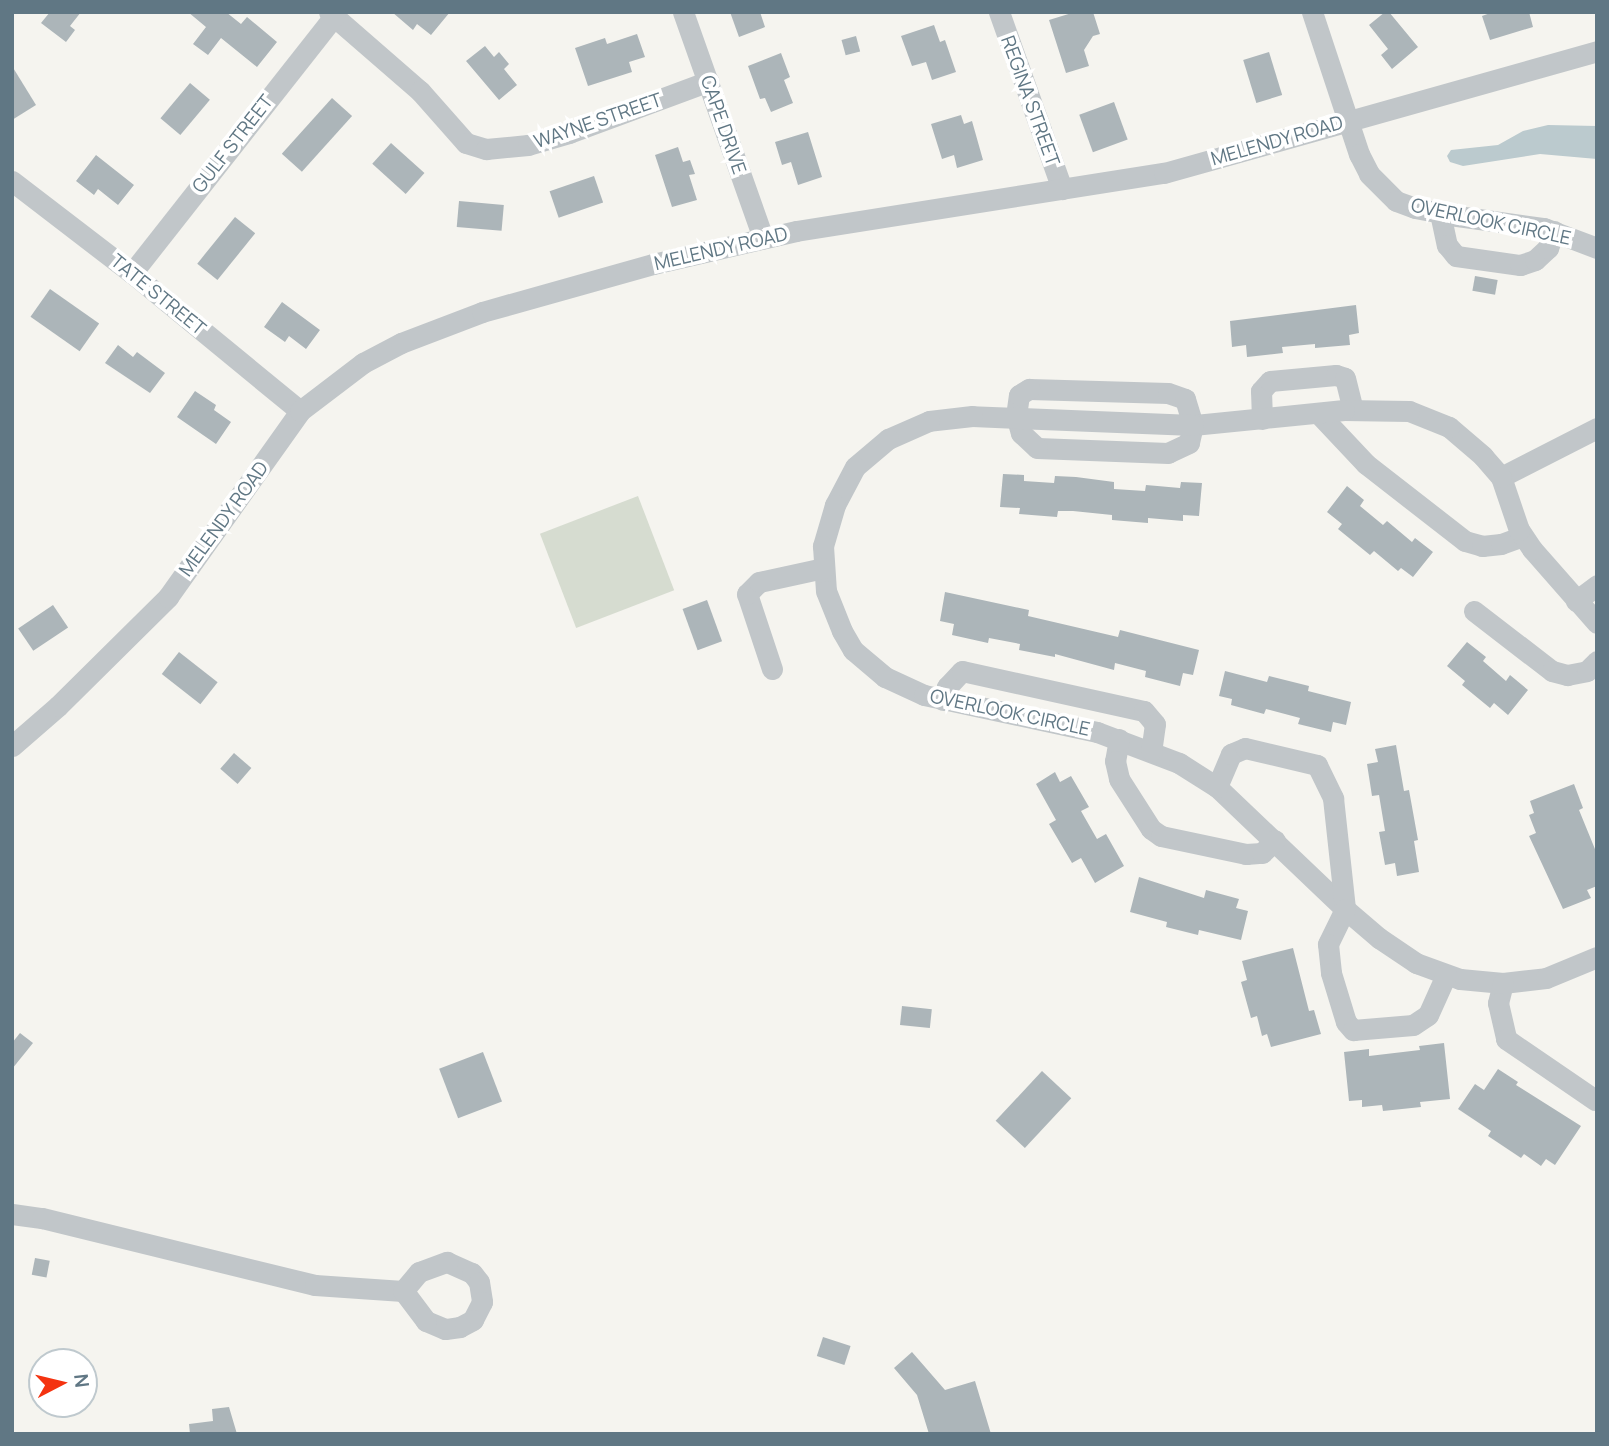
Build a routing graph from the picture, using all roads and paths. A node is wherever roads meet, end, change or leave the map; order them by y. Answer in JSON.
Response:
{"nodes":[{"id":1,"x":682,"y":12,"type":"edge"},
{"id":2,"x":999,"y":12,"type":"edge"},
{"id":3,"x":1312,"y":12,"type":"edge"},
{"id":4,"x":331,"y":14,"type":"edge"},
{"id":5,"x":1597,"y":51,"type":"edge"},
{"id":6,"x":709,"y":81,"type":"junction"},
{"id":7,"x":1348,"y":121,"type":"junction"},
{"id":8,"x":12,"y":181,"type":"edge"},
{"id":9,"x":1062,"y":189,"type":"junction"},
{"id":10,"x":1440,"y":213,"type":"junction"},
{"id":11,"x":1554,"y":231,"type":"junction"},
{"id":12,"x":763,"y":238,"type":"junction"},
{"id":13,"x":1597,"y":248,"type":"edge"},
{"id":14,"x":132,"y":273,"type":"junction"},
{"id":15,"x":1353,"y":410,"type":"junction"},
{"id":16,"x":300,"y":411,"type":"junction"},
{"id":17,"x":1318,"y":413,"type":"junction"},
{"id":18,"x":1016,"y":416,"type":"junction"},
{"id":19,"x":1262,"y":419,"type":"junction"},
{"id":20,"x":1193,"y":425,"type":"junction"},
{"id":21,"x":1597,"y":428,"type":"edge"},
{"id":22,"x":1501,"y":477,"type":"junction"},
{"id":23,"x":1523,"y":536,"type":"junction"},
{"id":24,"x":823,"y":568,"type":"junction"},
{"id":25,"x":1597,"y":585,"type":"edge"},
{"id":26,"x":1576,"y":601,"type":"junction"},
{"id":27,"x":1474,"y":611,"type":"dead end"},
{"id":28,"x":1597,"y":623,"type":"edge"},
{"id":29,"x":1597,"y":661,"type":"edge"},
{"id":30,"x":772,"y":669,"type":"dead end"},
{"id":31,"x":943,"y":700,"type":"junction"},
{"id":32,"x":1119,"y":739,"type":"junction"},
{"id":33,"x":12,"y":746,"type":"edge"},
{"id":34,"x":1151,"y":751,"type":"junction"},
{"id":35,"x":1217,"y":787,"type":"junction"},
{"id":36,"x":1275,"y":841,"type":"junction"},
{"id":37,"x":1345,"y":909,"type":"junction"},
{"id":38,"x":1597,"y":957,"type":"edge"},
{"id":39,"x":1446,"y":975,"type":"junction"},
{"id":40,"x":1503,"y":984,"type":"junction"},
{"id":41,"x":1595,"y":1100,"type":"dead end"},
{"id":42,"x":12,"y":1214,"type":"edge"},
{"id":43,"x":403,"y":1291,"type":"dead end"}],
"edges":[{"from":1,"to":6,"type":"street","name":"CAPE DRIVE"},
{"from":2,"to":9,"type":"street","name":"REGINA STREET"},
{"from":3,"to":7,"type":"street","name":"OVERLOOK CIRCLE"},
{"from":4,"to":6,"type":"street","name":"WAYNE STREET"},
{"from":4,"to":14,"type":"street","name":"GULF STREET"},
{"from":5,"to":7,"type":"street","name":"MELENDY ROAD"},
{"from":6,"to":12,"type":"street","name":"CAPE DRIVE"},
{"from":7,"to":9,"type":"street","name":"MELENDY ROAD"},
{"from":7,"to":10,"type":"street","name":"OVERLOOK CIRCLE"},
{"from":8,"to":14,"type":"street","name":"TATE STREET"},
{"from":9,"to":12,"type":"street","name":"MELENDY ROAD"},
{"from":10,"to":11,"type":"street","name":"OVERLOOK CIRCLE"},
{"from":10,"to":11,"type":"street"},
{"from":11,"to":13,"type":"street","name":"OVERLOOK CIRCLE"},
{"from":12,"to":16,"type":"street","name":"MELENDY ROAD"},
{"from":14,"to":16,"type":"street","name":"TATE STREET"},
{"from":15,"to":17,"type":"street","name":"OVERLOOK CIRCLE"},
{"from":15,"to":19,"type":"street"},
{"from":15,"to":22,"type":"street","name":"OVERLOOK CIRCLE"},
{"from":16,"to":33,"type":"street","name":"MELENDY ROAD"},
{"from":17,"to":19,"type":"street","name":"OVERLOOK CIRCLE"},
{"from":17,"to":23,"type":"street"},
{"from":18,"to":20,"type":"street","name":"OVERLOOK CIRCLE"},
{"from":18,"to":20,"type":"street"},
{"from":18,"to":20,"type":"street"},
{"from":18,"to":24,"type":"street","name":"OVERLOOK CIRCLE"},
{"from":19,"to":20,"type":"street","name":"OVERLOOK CIRCLE"},
{"from":21,"to":22,"type":"street"},
{"from":22,"to":23,"type":"street","name":"OVERLOOK CIRCLE"},
{"from":23,"to":26,"type":"street","name":"OVERLOOK CIRCLE"},
{"from":24,"to":30,"type":"street"},
{"from":24,"to":31,"type":"street","name":"OVERLOOK CIRCLE"},
{"from":25,"to":26,"type":"street"},
{"from":26,"to":28,"type":"street","name":"OVERLOOK CIRCLE"},
{"from":27,"to":29,"type":"street"},
{"from":31,"to":32,"type":"street","name":"OVERLOOK CIRCLE"},
{"from":31,"to":34,"type":"street"},
{"from":32,"to":34,"type":"street","name":"OVERLOOK CIRCLE"},
{"from":32,"to":36,"type":"street"},
{"from":34,"to":35,"type":"street","name":"OVERLOOK CIRCLE"},
{"from":35,"to":36,"type":"street","name":"OVERLOOK CIRCLE"},
{"from":35,"to":37,"type":"street"},
{"from":36,"to":37,"type":"street","name":"OVERLOOK CIRCLE"},
{"from":37,"to":39,"type":"street","name":"OVERLOOK CIRCLE"},
{"from":37,"to":39,"type":"street"},
{"from":38,"to":40,"type":"street","name":"OVERLOOK CIRCLE"},
{"from":39,"to":40,"type":"street","name":"OVERLOOK CIRCLE"},
{"from":40,"to":41,"type":"street"},
{"from":42,"to":43,"type":"street"}]}
